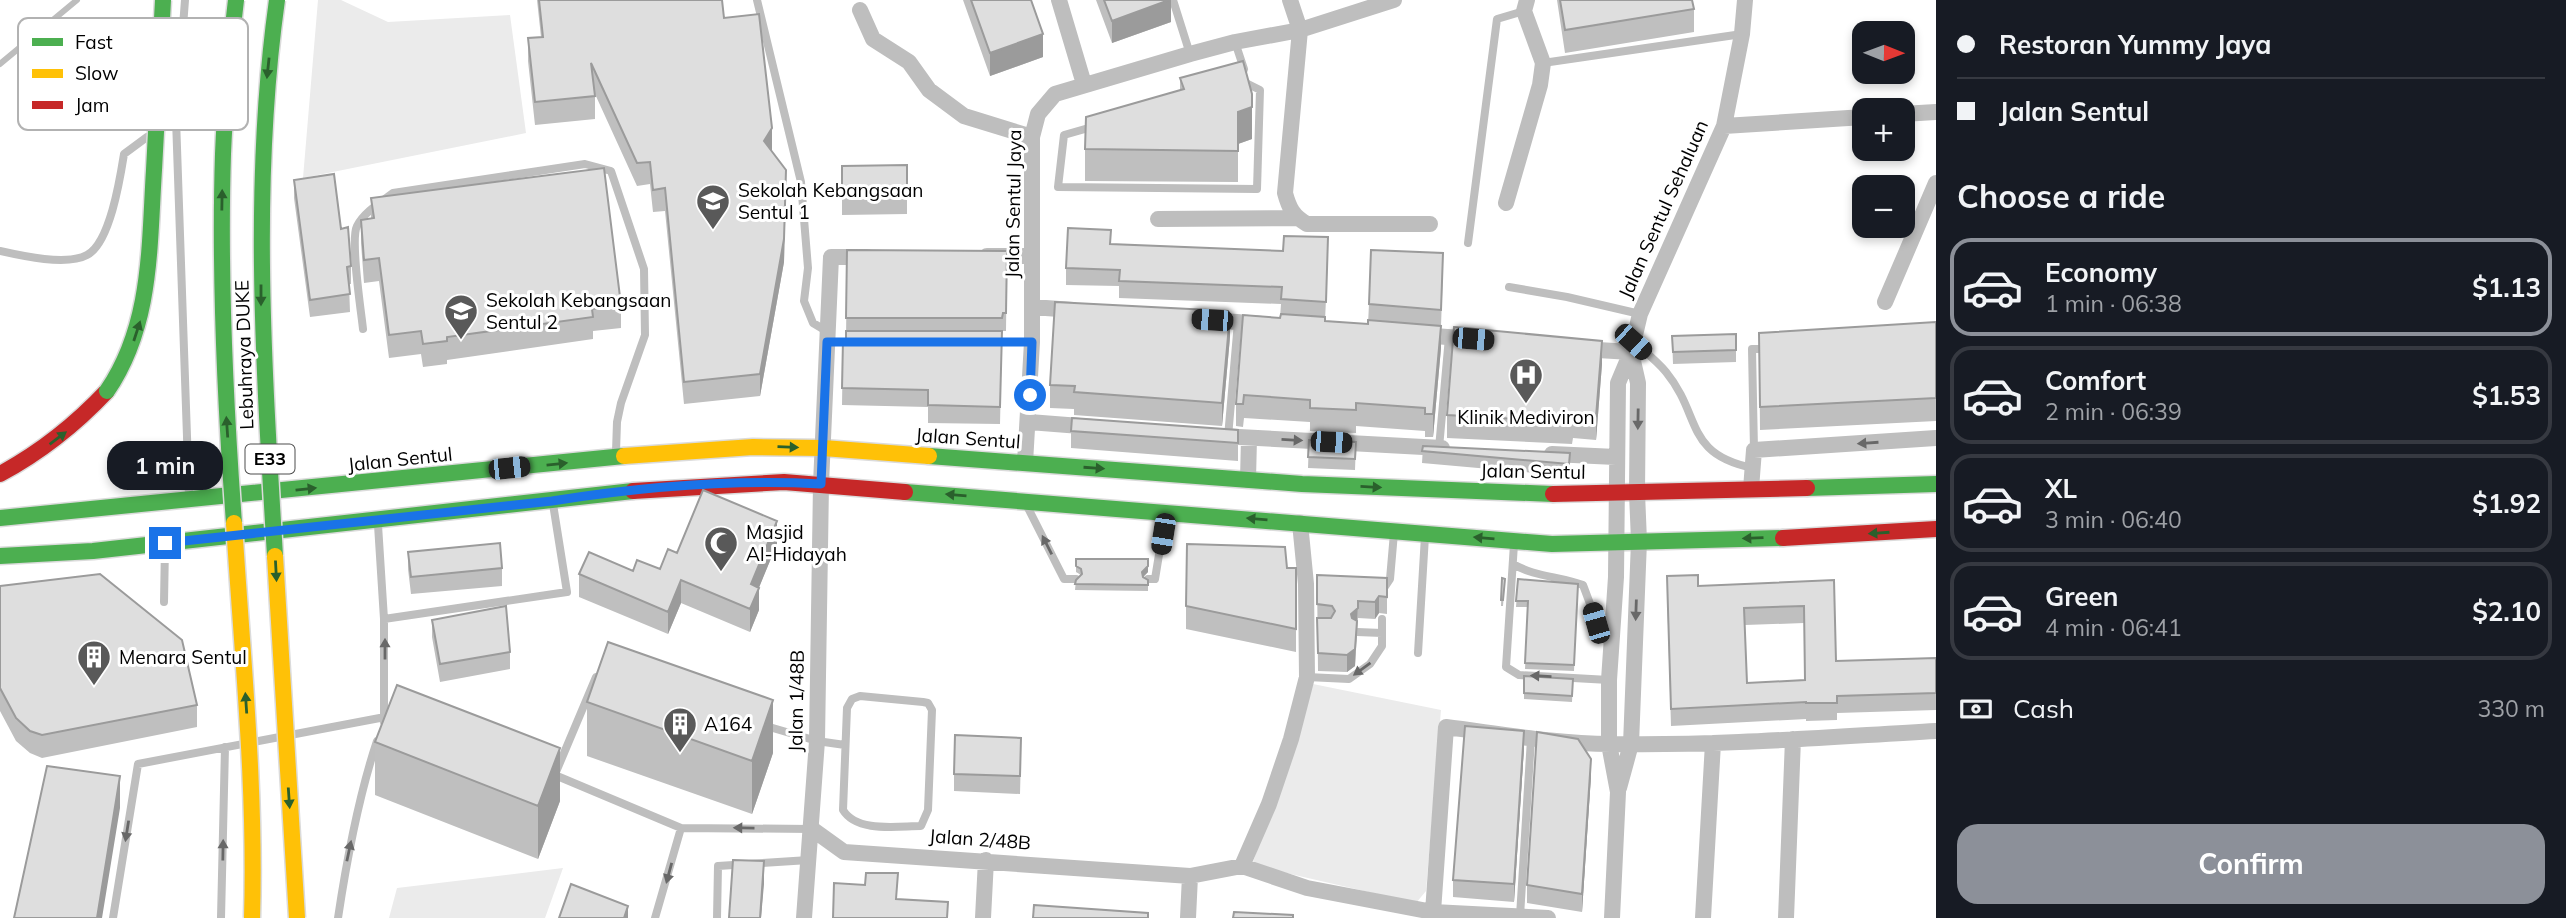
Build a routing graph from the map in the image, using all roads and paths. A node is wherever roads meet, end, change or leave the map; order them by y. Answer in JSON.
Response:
{"nodes":[{"id":1,"x":163,"y":0,"type":"edge"},
{"id":2,"x":185,"y":0,"type":"edge"},
{"id":3,"x":236,"y":0,"type":"edge"},
{"id":4,"x":276,"y":0,"type":"edge"},
{"id":5,"x":757,"y":0,"type":"edge"},
{"id":6,"x":1059,"y":0,"type":"edge"},
{"id":7,"x":1172,"y":0,"type":"edge"},
{"id":8,"x":1290,"y":0,"type":"edge"},
{"id":9,"x":1394,"y":0,"type":"edge"},
{"id":10,"x":1745,"y":0,"type":"edge"},
{"id":11,"x":1526,"y":6,"type":"edge"},
{"id":12,"x":860,"y":10,"type":"dead end"},
{"id":13,"x":162,"y":18,"type":"edge"},
{"id":14,"x":184,"y":18,"type":"edge"},
{"id":15,"x":234,"y":18,"type":"edge"},
{"id":16,"x":1300,"y":30,"type":"junction"},
{"id":17,"x":1742,"y":34,"type":"junction"},
{"id":18,"x":1235,"y":42,"type":"junction"},
{"id":19,"x":1190,"y":54,"type":"junction"},
{"id":20,"x":1543,"y":63,"type":"junction"},
{"id":21,"x":1246,"y":83,"type":"junction"},
{"id":22,"x":1084,"y":84,"type":"junction"},
{"id":23,"x":1936,"y":112,"type":"edge"},
{"id":24,"x":1915,"y":113,"type":"edge"},
{"id":25,"x":1852,"y":118,"type":"edge"},
{"id":26,"x":1724,"y":126,"type":"junction"},
{"id":27,"x":156,"y":130,"type":"edge"},
{"id":28,"x":158,"y":130,"type":"edge"},
{"id":29,"x":176,"y":130,"type":"edge"},
{"id":30,"x":224,"y":130,"type":"edge"},
{"id":31,"x":1032,"y":137,"type":"junction"},
{"id":32,"x":1936,"y":183,"type":"edge"},
{"id":33,"x":1506,"y":203,"type":"dead end"},
{"id":34,"x":1297,"y":218,"type":"junction"},
{"id":35,"x":1158,"y":219,"type":"dead end"},
{"id":36,"x":1430,"y":224,"type":"dead end"},
{"id":37,"x":1468,"y":243,"type":"dead end"},
{"id":38,"x":0,"y":251,"type":"edge"},
{"id":39,"x":1032,"y":256,"type":"junction"},
{"id":40,"x":885,"y":257,"type":"edge"},
{"id":41,"x":965,"y":257,"type":"edge"},
{"id":42,"x":1509,"y":287,"type":"dead end"},
{"id":43,"x":1885,"y":302,"type":"dead end"},
{"id":44,"x":1032,"y":307,"type":"junction"},
{"id":45,"x":1087,"y":311,"type":"edge"},
{"id":46,"x":1640,"y":314,"type":"junction"},
{"id":47,"x":1197,"y":319,"type":"edge"},
{"id":48,"x":1238,"y":322,"type":"junction"},
{"id":49,"x":1278,"y":325,"type":"edge"},
{"id":50,"x":363,"y":329,"type":"dead end"},
{"id":51,"x":1409,"y":334,"type":"edge"},
{"id":52,"x":828,"y":337,"type":"junction"},
{"id":53,"x":1449,"y":337,"type":"junction"},
{"id":54,"x":1488,"y":341,"type":"edge"},
{"id":55,"x":868,"y":342,"type":"edge"},
{"id":56,"x":977,"y":342,"type":"edge"},
{"id":57,"x":1032,"y":342,"type":"junction"},
{"id":58,"x":1567,"y":347,"type":"edge"},
{"id":59,"x":1632,"y":347,"type":"junction"},
{"id":60,"x":1779,"y":348,"type":"edge"},
{"id":61,"x":1029,"y":422,"type":"junction"},
{"id":62,"x":1108,"y":428,"type":"edge"},
{"id":63,"x":1201,"y":435,"type":"edge"},
{"id":64,"x":1228,"y":437,"type":"junction"},
{"id":65,"x":1249,"y":438,"type":"junction"},
{"id":66,"x":1936,"y":438,"type":"edge"},
{"id":67,"x":823,"y":448,"type":"junction"},
{"id":68,"x":1446,"y":449,"type":"joint"},
{"id":69,"x":1754,"y":450,"type":"junction"},
{"id":70,"x":1534,"y":453,"type":"edge"},
{"id":71,"x":616,"y":457,"type":"junction"},
{"id":72,"x":1616,"y":457,"type":"junction"},
{"id":73,"x":1026,"y":463,"type":"junction"},
{"id":74,"x":1753,"y":468,"type":"junction"},
{"id":75,"x":0,"y":474,"type":"edge"},
{"id":76,"x":1248,"y":480,"type":"junction"},
{"id":77,"x":821,"y":484,"type":"junction"},
{"id":78,"x":1936,"y":484,"type":"edge"},
{"id":79,"x":1751,"y":489,"type":"junction"},
{"id":80,"x":1616,"y":493,"type":"junction"},
{"id":81,"x":1637,"y":493,"type":"junction"},
{"id":82,"x":1024,"y":500,"type":"junction"},
{"id":83,"x":189,"y":501,"type":"junction"},
{"id":84,"x":552,"y":501,"type":"junction"},
{"id":85,"x":116,"y":508,"type":"junction"},
{"id":86,"x":1166,"y":512,"type":"junction"},
{"id":87,"x":0,"y":518,"type":"edge"},
{"id":88,"x":377,"y":519,"type":"junction"},
{"id":89,"x":1300,"y":523,"type":"junction"},
{"id":90,"x":0,"y":525,"type":"edge"},
{"id":91,"x":1936,"y":529,"type":"edge"},
{"id":92,"x":1395,"y":530,"type":"junction"},
{"id":93,"x":1425,"y":533,"type":"junction"},
{"id":94,"x":1514,"y":540,"type":"junction"},
{"id":95,"x":1639,"y":541,"type":"junction"},
{"id":96,"x":165,"y":543,"type":"junction"},
{"id":97,"x":1615,"y":543,"type":"junction"},
{"id":98,"x":93,"y":551,"type":"junction"},
{"id":99,"x":0,"y":556,"type":"edge"},
{"id":100,"x":1513,"y":564,"type":"junction"},
{"id":101,"x":0,"y":566,"type":"edge"},
{"id":102,"x":1076,"y":579,"type":"edge"},
{"id":103,"x":1148,"y":579,"type":"edge"},
{"id":104,"x":1371,"y":587,"type":"edge"},
{"id":105,"x":164,"y":602,"type":"dead end"},
{"id":106,"x":384,"y":619,"type":"junction"},
{"id":107,"x":1382,"y":620,"type":"dead end"},
{"id":108,"x":1357,"y":632,"type":"edge"},
{"id":109,"x":1382,"y":633,"type":"junction"},
{"id":110,"x":1611,"y":646,"type":"junction"},
{"id":111,"x":1418,"y":653,"type":"dead end"},
{"id":112,"x":1307,"y":677,"type":"junction"},
{"id":113,"x":1609,"y":680,"type":"junction"},
{"id":114,"x":609,"y":681,"type":"edge"},
{"id":115,"x":385,"y":717,"type":"junction"},
{"id":116,"x":398,"y":721,"type":"edge"},
{"id":117,"x":752,"y":722,"type":"edge"},
{"id":118,"x":382,"y":727,"type":"edge"},
{"id":119,"x":1936,"y":731,"type":"edge"},
{"id":120,"x":379,"y":736,"type":"edge"},
{"id":121,"x":1531,"y":739,"type":"junction"},
{"id":122,"x":1793,"y":739,"type":"junction"},
{"id":123,"x":817,"y":741,"type":"junction"},
{"id":124,"x":1713,"y":743,"type":"junction"},
{"id":125,"x":1609,"y":744,"type":"junction"},
{"id":126,"x":1632,"y":744,"type":"junction"},
{"id":127,"x":845,"y":745,"type":"junction"},
{"id":128,"x":225,"y":747,"type":"junction"},
{"id":129,"x":542,"y":770,"type":"edge"},
{"id":130,"x":555,"y":775,"type":"junction"},
{"id":131,"x":1618,"y":792,"type":"junction"},
{"id":132,"x":681,"y":828,"type":"junction"},
{"id":133,"x":812,"y":829,"type":"junction"},
{"id":134,"x":809,"y":860,"type":"junction"},
{"id":135,"x":986,"y":860,"type":"junction"},
{"id":136,"x":1242,"y":866,"type":"junction"},
{"id":137,"x":1190,"y":876,"type":"junction"},
{"id":138,"x":1432,"y":915,"type":"edge"},
{"id":139,"x":1520,"y":916,"type":"edge"},
{"id":140,"x":113,"y":918,"type":"edge"},
{"id":141,"x":221,"y":918,"type":"edge"},
{"id":142,"x":252,"y":918,"type":"edge"},
{"id":143,"x":297,"y":918,"type":"edge"},
{"id":144,"x":338,"y":918,"type":"edge"},
{"id":145,"x":655,"y":918,"type":"edge"},
{"id":146,"x":717,"y":918,"type":"edge"},
{"id":147,"x":804,"y":918,"type":"edge"},
{"id":148,"x":983,"y":918,"type":"edge"},
{"id":149,"x":1188,"y":918,"type":"edge"},
{"id":150,"x":1548,"y":918,"type":"edge"},
{"id":151,"x":1612,"y":918,"type":"edge"},
{"id":152,"x":1703,"y":918,"type":"edge"},
{"id":153,"x":1786,"y":918,"type":"edge"}],
"edges":[{"from":13,"to":1,"type":"main road","one_way":true,"bridge":true},
{"from":2,"to":14,"type":"lane"},
{"from":15,"to":3,"type":"main road","name":"Lebuhraya DUKE","number":"E33","one_way":true,"bridge":true},
{"from":4,"to":143,"type":"main road","name":"Lebuhraya DUKE","number":"E33","one_way":true,"bridge":true},
{"from":5,"to":52,"type":"lane"},
{"from":6,"to":22,"type":"street"},
{"from":7,"to":19,"type":"lane"},
{"from":8,"to":16,"type":"street"},
{"from":9,"to":16,"type":"street","name":"Jalan Sentul Jaya"},
{"from":10,"to":17,"type":"street","name":"Jalan Sentul Sehaluan"},
{"from":11,"to":20,"type":"street"},
{"from":11,"to":37,"type":"lane"},
{"from":12,"to":31,"type":"street"},
{"from":16,"to":18,"type":"street","name":"Jalan Sentul Jaya"},
{"from":16,"to":34,"type":"street"},
{"from":17,"to":20,"type":"lane"},
{"from":17,"to":26,"type":"street","name":"Jalan Sentul Sehaluan"},
{"from":18,"to":19,"type":"street","name":"Jalan Sentul Jaya"},
{"from":18,"to":21,"type":"lane"},
{"from":19,"to":22,"type":"street","name":"Jalan Sentul Jaya"},
{"from":20,"to":33,"type":"street"},
{"from":21,"to":21,"type":"lane"},
{"from":22,"to":31,"type":"street","name":"Jalan Sentul Jaya"},
{"from":23,"to":24,"type":"street"},
{"from":25,"to":26,"type":"street"},
{"from":26,"to":46,"type":"street","name":"Jalan Sentul Sehaluan"},
{"from":75,"to":27,"type":"main road","one_way":true,"bridge":true},
{"from":28,"to":38,"type":"lane"},
{"from":29,"to":83,"type":"lane"},
{"from":142,"to":30,"type":"main road","name":"Lebuhraya DUKE","number":"E33","one_way":true,"bridge":true},
{"from":31,"to":39,"type":"street","name":"Jalan Sentul Jaya"},
{"from":32,"to":43,"type":"street"},
{"from":34,"to":35,"type":"street"},
{"from":34,"to":36,"type":"street"},
{"from":39,"to":41,"type":"street"},
{"from":39,"to":44,"type":"street","name":"Jalan Sentul Jaya"},
{"from":40,"to":52,"type":"street","name":"Jalan 1/48B"},
{"from":42,"to":46,"type":"lane"},
{"from":44,"to":45,"type":"street"},
{"from":44,"to":57,"type":"street","name":"Jalan Sentul Jaya"},
{"from":46,"to":59,"type":"street","name":"Jalan Sentul Sehaluan"},
{"from":47,"to":48,"type":"street"},
{"from":48,"to":49,"type":"street"},
{"from":48,"to":64,"type":"lane"},
{"from":50,"to":71,"type":"lane"},
{"from":51,"to":53,"type":"street"},
{"from":52,"to":55,"type":"lane"},
{"from":52,"to":67,"type":"street","name":"Jalan 1/48B"},
{"from":53,"to":54,"type":"street"},
{"from":53,"to":68,"type":"lane"},
{"from":56,"to":57,"type":"lane"},
{"from":57,"to":61,"type":"street","name":"Jalan Sentul Jaya"},
{"from":58,"to":59,"type":"street"},
{"from":59,"to":72,"type":"street","name":"Jalan Sentul Sehaluan"},
{"from":59,"to":74,"type":"lane"},
{"from":59,"to":81,"type":"street","name":"Jalan Sentul Sehaluan","one_way":true},
{"from":60,"to":69,"type":"lane"},
{"from":61,"to":62,"type":"street"},
{"from":61,"to":73,"type":"street","name":"Jalan Sentul Jaya"},
{"from":63,"to":64,"type":"street"},
{"from":64,"to":65,"type":"street"},
{"from":65,"to":68,"type":"street","one_way":true},
{"from":65,"to":76,"type":"street"},
{"from":66,"to":69,"type":"street","one_way":true},
{"from":71,"to":67,"type":"main road","name":"Jalan Sentul","one_way":true},
{"from":67,"to":73,"type":"main road","name":"Jalan Sentul"},
{"from":67,"to":77,"type":"street","name":"Jalan 1/48B"},
{"from":69,"to":74,"type":"street"},
{"from":70,"to":72,"type":"street"},
{"from":83,"to":71,"type":"main road","name":"Jalan Sentul","one_way":true},
{"from":72,"to":80,"type":"street","name":"Jalan Sentul Sehaluan"},
{"from":73,"to":76,"type":"main road","name":"Jalan Sentul","one_way":true},
{"from":74,"to":79,"type":"street"},
{"from":76,"to":80,"type":"main road","name":"Jalan Sentul","one_way":true},
{"from":82,"to":77,"type":"main road","one_way":true},
{"from":77,"to":84,"type":"main road"},
{"from":77,"to":123,"type":"street","name":"Jalan 1/48B"},
{"from":78,"to":79,"type":"main road","name":"Jalan Sentul"},
{"from":79,"to":81,"type":"main road","name":"Jalan Sentul"},
{"from":80,"to":81,"type":"main road","name":"Jalan Sentul"},
{"from":80,"to":97,"type":"street","name":"Jalan Sentul Sehaluan"},
{"from":81,"to":95,"type":"street","name":"Jalan Sentul Sehaluan"},
{"from":82,"to":86,"type":"main road"},
{"from":102,"to":82,"type":"lane","one_way":true},
{"from":83,"to":85,"type":"main road","name":"Jalan Sentul"},
{"from":84,"to":88,"type":"main road"},
{"from":84,"to":106,"type":"lane"},
{"from":85,"to":87,"type":"main road","name":"Jalan Sentul"},
{"from":85,"to":90,"type":"main road"},
{"from":89,"to":86,"type":"main road","one_way":true},
{"from":86,"to":103,"type":"lane"},
{"from":88,"to":96,"type":"main road"},
{"from":88,"to":106,"type":"lane"},
{"from":89,"to":92,"type":"main road"},
{"from":89,"to":112,"type":"street"},
{"from":91,"to":95,"type":"main road","one_way":true},
{"from":92,"to":93,"type":"main road"},
{"from":92,"to":104,"type":"lane"},
{"from":94,"to":93,"type":"main road","one_way":true},
{"from":93,"to":111,"type":"lane"},
{"from":94,"to":97,"type":"main road"},
{"from":94,"to":100,"type":"lane"},
{"from":95,"to":97,"type":"main road"},
{"from":95,"to":126,"type":"street","name":"Jalan Sentul Sehaluan","one_way":true},
{"from":96,"to":98,"type":"main road"},
{"from":96,"to":105,"type":"lane"},
{"from":97,"to":110,"type":"street","name":"Jalan Sentul Sehaluan"},
{"from":98,"to":99,"type":"main road"},
{"from":98,"to":101,"type":"main road"},
{"from":100,"to":110,"type":"lane"},
{"from":113,"to":100,"type":"lane","one_way":true},
{"from":115,"to":106,"type":"lane","one_way":true},
{"from":107,"to":109,"type":"lane"},
{"from":108,"to":109,"type":"lane"},
{"from":109,"to":112,"type":"lane","one_way":true},
{"from":110,"to":113,"type":"street","name":"Jalan Sentul Sehaluan"},
{"from":112,"to":136,"type":"street"},
{"from":113,"to":125,"type":"street","name":"Jalan Sentul Sehaluan"},
{"from":114,"to":130,"type":"lane"},
{"from":115,"to":116,"type":"lane"},
{"from":115,"to":118,"type":"lane"},
{"from":115,"to":128,"type":"lane"},
{"from":117,"to":123,"type":"lane"},
{"from":119,"to":122,"type":"street"},
{"from":144,"to":120,"type":"lane","one_way":true},
{"from":121,"to":125,"type":"street"},
{"from":121,"to":138,"type":"street"},
{"from":121,"to":139,"type":"lane"},
{"from":122,"to":124,"type":"street"},
{"from":122,"to":153,"type":"street"},
{"from":123,"to":127,"type":"lane"},
{"from":123,"to":133,"type":"street","name":"Jalan 1/48B"},
{"from":124,"to":126,"type":"street"},
{"from":124,"to":152,"type":"street"},
{"from":125,"to":126,"type":"street"},
{"from":125,"to":131,"type":"street","name":"Jalan Sentul Sehaluan"},
{"from":126,"to":131,"type":"street","name":"Jalan Sentul Sehaluan"},
{"from":127,"to":127,"type":"lane"},
{"from":128,"to":140,"type":"lane","one_way":true},
{"from":141,"to":128,"type":"lane","one_way":true},
{"from":129,"to":130,"type":"lane"},
{"from":130,"to":132,"type":"lane"},
{"from":131,"to":151,"type":"street"},
{"from":133,"to":132,"type":"lane","one_way":true},
{"from":132,"to":145,"type":"lane","one_way":true},
{"from":133,"to":134,"type":"street","name":"Jalan 1/48B"},
{"from":133,"to":135,"type":"street","name":"Jalan 2/48B"},
{"from":134,"to":146,"type":"lane"},
{"from":134,"to":147,"type":"street","name":"Jalan 1/48B"},
{"from":135,"to":137,"type":"street","name":"Jalan 2/48B"},
{"from":135,"to":148,"type":"street"},
{"from":136,"to":137,"type":"street","name":"Jalan 2/48B"},
{"from":136,"to":138,"type":"street"},
{"from":137,"to":149,"type":"street"},
{"from":138,"to":139,"type":"street"},
{"from":139,"to":150,"type":"street"}]}
